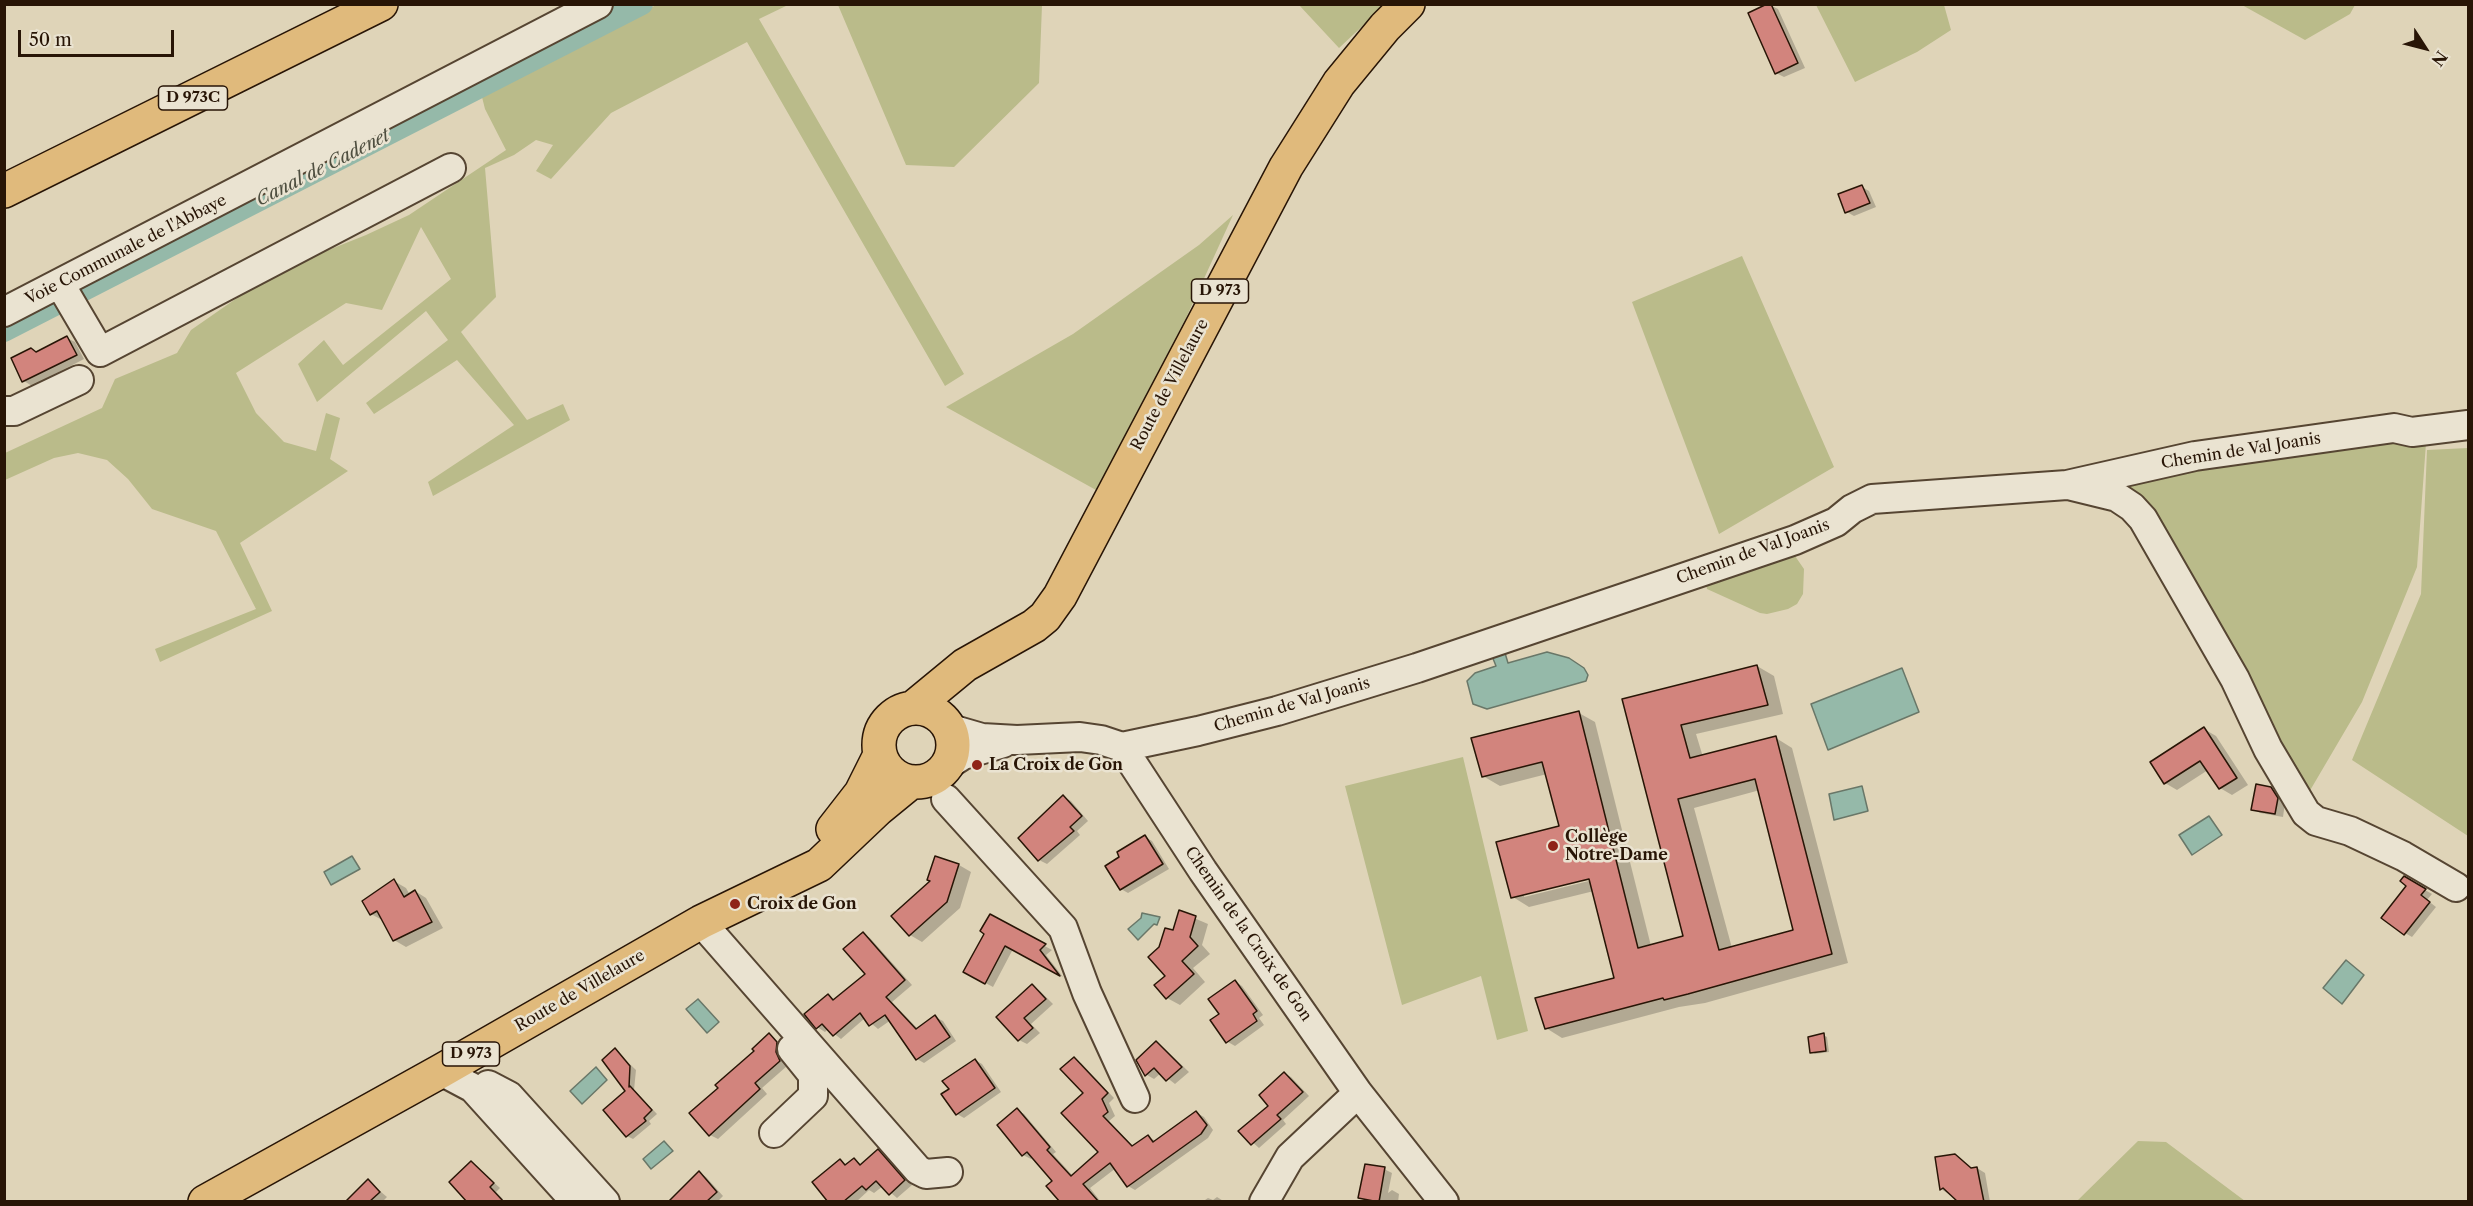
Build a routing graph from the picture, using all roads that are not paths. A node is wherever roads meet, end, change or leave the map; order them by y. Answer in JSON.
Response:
{"nodes":[{"id":1,"x":381,"y":4,"type":"edge"},
{"id":2,"x":598,"y":4,"type":"edge"},
{"id":3,"x":1408,"y":4,"type":"edge"},
{"id":4,"x":451,"y":168,"type":"dead end"},
{"id":5,"x":4,"y":191,"type":"edge"},
{"id":6,"x":61,"y":285,"type":"junction"},
{"id":7,"x":4,"y":312,"type":"edge"},
{"id":8,"x":79,"y":380,"type":"dead end"},
{"id":9,"x":4,"y":411,"type":"edge"},
{"id":10,"x":2469,"y":425,"type":"edge"},
{"id":11,"x":2067,"y":485,"type":"junction"},
{"id":12,"x":979,"y":658,"type":"junction"},
{"id":13,"x":914,"y":708,"type":"junction"},
{"id":14,"x":950,"y":728,"type":"junction"},
{"id":15,"x":1017,"y":740,"type":"junction"},
{"id":16,"x":1122,"y":747,"type":"junction"},
{"id":17,"x":880,"y":755,"type":"junction"},
{"id":18,"x":947,"y":777,"type":"junction"},
{"id":19,"x":914,"y":783,"type":"junction"},
{"id":20,"x":2456,"y":887,"type":"dead end"},
{"id":21,"x":735,"y":904,"type":"junction"},
{"id":22,"x":695,"y":926,"type":"junction"},
{"id":23,"x":475,"y":1051,"type":"junction"},
{"id":24,"x":441,"y":1071,"type":"junction"},
{"id":25,"x":1358,"y":1093,"type":"junction"},
{"id":26,"x":491,"y":1098,"type":"junction"},
{"id":27,"x":1135,"y":1098,"type":"dead end"},
{"id":28,"x":774,"y":1133,"type":"dead end"},
{"id":29,"x":948,"y":1172,"type":"dead end"},
{"id":30,"x":212,"y":1200,"type":"edge"},
{"id":31,"x":576,"y":1202,"type":"edge"},
{"id":32,"x":605,"y":1202,"type":"edge"},
{"id":33,"x":1264,"y":1202,"type":"edge"},
{"id":34,"x":1444,"y":1202,"type":"edge"}],
"edges":[{"from":1,"to":5,"type":"main road","number":"D 973C"},
{"from":2,"to":6,"type":"street","name":"Voie Communale de l'Abbaye"},
{"from":3,"to":12,"type":"main road","name":"Route de Villelaure","number":"D 973"},
{"from":4,"to":6,"type":"street"},
{"from":6,"to":7,"type":"street","name":"Voie Communale de l'Abbaye"},
{"from":8,"to":9,"type":"street"},
{"from":10,"to":11,"type":"street","name":"Chemin de Val Joanis"},
{"from":11,"to":16,"type":"street","name":"Chemin de Val Joanis"},
{"from":11,"to":20,"type":"street"},
{"from":12,"to":13,"type":"main road","name":"Route de Villelaure","number":"D 973"},
{"from":12,"to":14,"type":"main road","name":"Route de Villelaure","number":"D 973"},
{"from":13,"to":14,"type":"main road"},
{"from":13,"to":17,"type":"main road"},
{"from":14,"to":15,"type":"street"},
{"from":14,"to":18,"type":"main road"},
{"from":15,"to":16,"type":"street"},
{"from":15,"to":18,"type":"street"},
{"from":16,"to":25,"type":"street","name":"Chemin de la Croix de Gon"},
{"from":17,"to":19,"type":"main road"},
{"from":17,"to":21,"type":"main road","name":"Route de Villelaure","number":"D 973"},
{"from":18,"to":19,"type":"main road"},
{"from":18,"to":27,"type":"street"},
{"from":19,"to":21,"type":"main road","name":"Route de Villelaure","number":"D 973"},
{"from":21,"to":22,"type":"main road","name":"Route de Villelaure","number":"D 973"},
{"from":22,"to":23,"type":"main road","name":"Route de Villelaure","number":"D 973"},
{"from":22,"to":28,"type":"street"},
{"from":22,"to":29,"type":"street"},
{"from":23,"to":24,"type":"main road","name":"Route de Villelaure","number":"D 973"},
{"from":23,"to":26,"type":"street"},
{"from":24,"to":26,"type":"street"},
{"from":24,"to":30,"type":"main road","name":"Route de Villelaure","number":"D 973"},
{"from":25,"to":33,"type":"street"},
{"from":25,"to":34,"type":"street","name":"Chemin de la Croix de Gon"},
{"from":26,"to":31,"type":"street"},
{"from":26,"to":32,"type":"street"}]}
